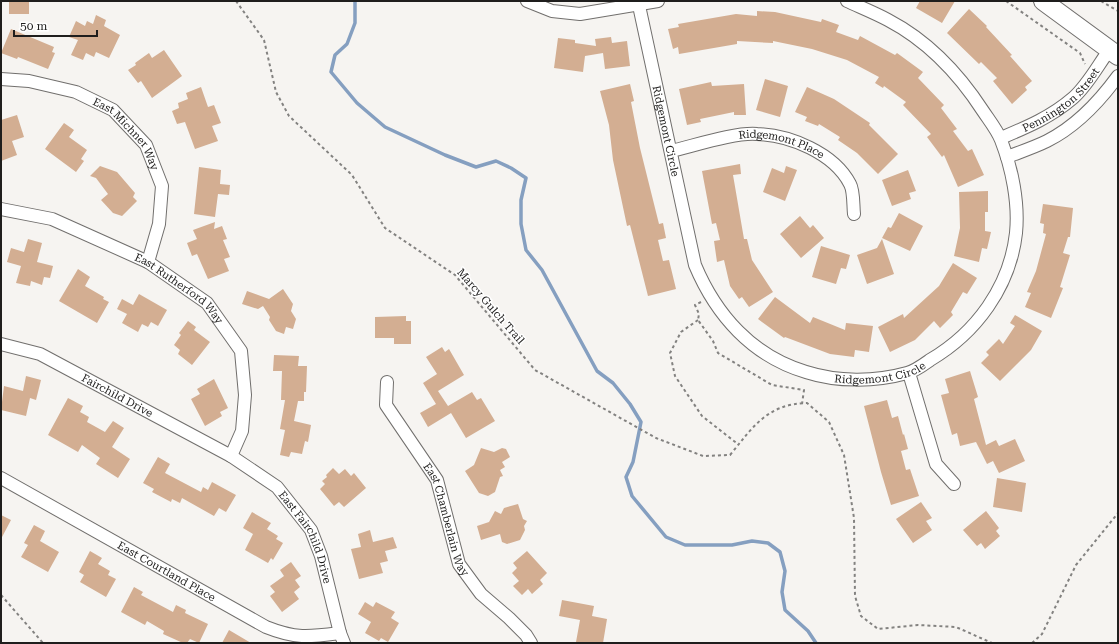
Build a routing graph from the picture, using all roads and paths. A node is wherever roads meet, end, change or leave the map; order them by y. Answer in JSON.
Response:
{"nodes":[{"id":1,"x":236,"y":1,"type":"edge"},
{"id":2,"x":528,"y":1,"type":"edge"},
{"id":3,"x":658,"y":1,"type":"edge"},
{"id":4,"x":847,"y":1,"type":"edge"},
{"id":5,"x":1006,"y":1,"type":"edge"},
{"id":6,"x":1043,"y":1,"type":"edge"},
{"id":7,"x":1101,"y":1,"type":"edge"},
{"id":8,"x":639,"y":3,"type":"edge"},
{"id":9,"x":1118,"y":11,"type":"edge"},
{"id":10,"x":1114,"y":52,"type":"edge"},
{"id":11,"x":1085,"y":64,"type":"dead end"},
{"id":12,"x":1118,"y":76,"type":"edge"},
{"id":13,"x":1,"y":79,"type":"edge"},
{"id":14,"x":1001,"y":138,"type":"junction"},
{"id":15,"x":671,"y":151,"type":"junction"},
{"id":16,"x":1007,"y":157,"type":"junction"},
{"id":17,"x":1,"y":209,"type":"edge"},
{"id":18,"x":854,"y":214,"type":"dead end"},
{"id":19,"x":148,"y":262,"type":"junction"},
{"id":20,"x":711,"y":297,"type":"junction"},
{"id":21,"x":698,"y":320,"type":"junction"},
{"id":22,"x":1,"y":344,"type":"edge"},
{"id":23,"x":908,"y":373,"type":"junction"},
{"id":24,"x":387,"y":382,"type":"dead end"},
{"id":25,"x":802,"y":404,"type":"junction"},
{"id":26,"x":739,"y":445,"type":"junction"},
{"id":27,"x":231,"y":456,"type":"junction"},
{"id":28,"x":1,"y":478,"type":"edge"},
{"id":29,"x":954,"y":484,"type":"dead end"},
{"id":30,"x":1118,"y":513,"type":"edge"},
{"id":31,"x":1,"y":595,"type":"edge"},
{"id":32,"x":342,"y":638,"type":"edge"},
{"id":33,"x":43,"y":643,"type":"edge"},
{"id":34,"x":531,"y":643,"type":"edge"},
{"id":35,"x":992,"y":643,"type":"edge"},
{"id":36,"x":1032,"y":643,"type":"edge"}],
"edges":[{"from":1,"to":26,"type":"path","name":"Marcy Gulch Trail"},
{"from":2,"to":8,"type":"street"},
{"from":3,"to":8,"type":"street"},
{"from":4,"to":14,"type":"street","name":"Ridgemont Circle"},
{"from":5,"to":11,"type":"path"},
{"from":6,"to":10,"type":"main road"},
{"from":7,"to":9,"type":"path"},
{"from":8,"to":15,"type":"street","name":"Ridgemont Circle"},
{"from":10,"to":14,"type":"street","name":"Pennington Street"},
{"from":12,"to":16,"type":"street","name":"Pennington Street"},
{"from":13,"to":19,"type":"street","name":"East Michner Way"},
{"from":14,"to":16,"type":"street","name":"Ridgemont Circle"},
{"from":15,"to":18,"type":"street","name":"Ridgemont Place"},
{"from":15,"to":20,"type":"street","name":"Ridgemont Circle"},
{"from":16,"to":23,"type":"street","name":"Ridgemont Circle"},
{"from":17,"to":19,"type":"street","name":"East Rutherford Way"},
{"from":19,"to":27,"type":"street","name":"East Rutherford Way"},
{"from":20,"to":21,"type":"path"},
{"from":20,"to":23,"type":"street","name":"Ridgemont Circle"},
{"from":21,"to":25,"type":"path"},
{"from":21,"to":26,"type":"path"},
{"from":22,"to":27,"type":"street","name":"Fairchild Drive"},
{"from":23,"to":29,"type":"street"},
{"from":24,"to":34,"type":"street","name":"East Chamberlain Way"},
{"from":25,"to":26,"type":"path","name":"Marcy Gulch Trail"},
{"from":25,"to":35,"type":"path"},
{"from":27,"to":32,"type":"street","name":"East Fairchild Drive"},
{"from":28,"to":32,"type":"street","name":"East Courtland Place"},
{"from":30,"to":36,"type":"path"},
{"from":31,"to":33,"type":"path"}]}
